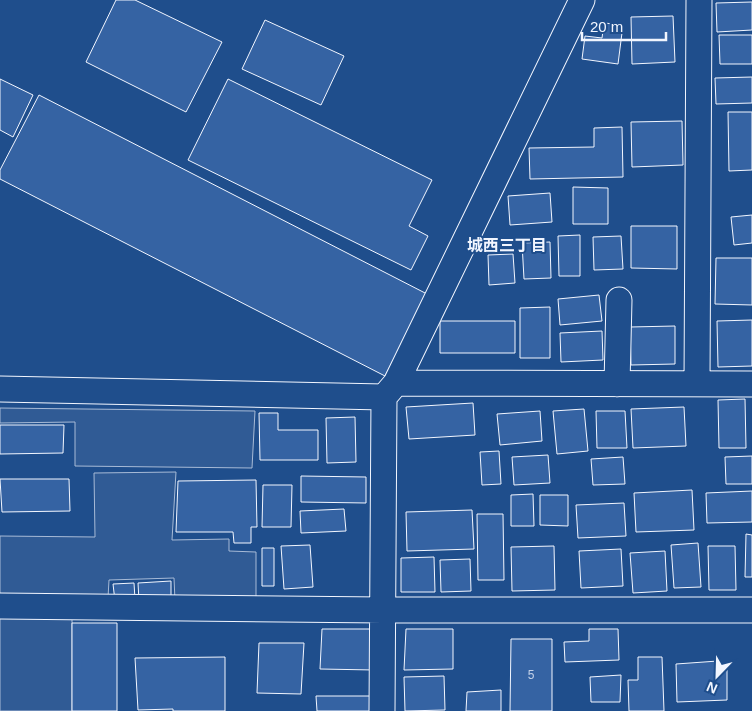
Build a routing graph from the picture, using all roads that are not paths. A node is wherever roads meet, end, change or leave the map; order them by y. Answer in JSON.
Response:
{"nodes":[{"id":1,"x":582,"y":0,"type":"edge"},
{"id":2,"x":698,"y":0,"type":"edge"},
{"id":3,"x":619,"y":300,"type":"dead end"},
{"id":4,"x":697,"y":383,"type":"junction"},
{"id":5,"x":617,"y":384,"type":"junction"},
{"id":6,"x":752,"y":384,"type":"edge"},
{"id":7,"x":0,"y":389,"type":"edge"},
{"id":8,"x":390,"y":390,"type":"junction"},
{"id":9,"x":0,"y":606,"type":"edge"},
{"id":10,"x":383,"y":610,"type":"junction"},
{"id":11,"x":752,"y":610,"type":"edge"},
{"id":12,"x":382,"y":711,"type":"edge"}],
"edges":[{"from":1,"to":8,"type":"street"},
{"from":2,"to":4,"type":"street"},
{"from":3,"to":5,"type":"street"},
{"from":4,"to":5,"type":"street"},
{"from":4,"to":6,"type":"street"},
{"from":5,"to":8,"type":"street"},
{"from":7,"to":8,"type":"street"},
{"from":8,"to":10,"type":"street"},
{"from":9,"to":10,"type":"street"},
{"from":10,"to":11,"type":"street"},
{"from":10,"to":12,"type":"street"}]}
